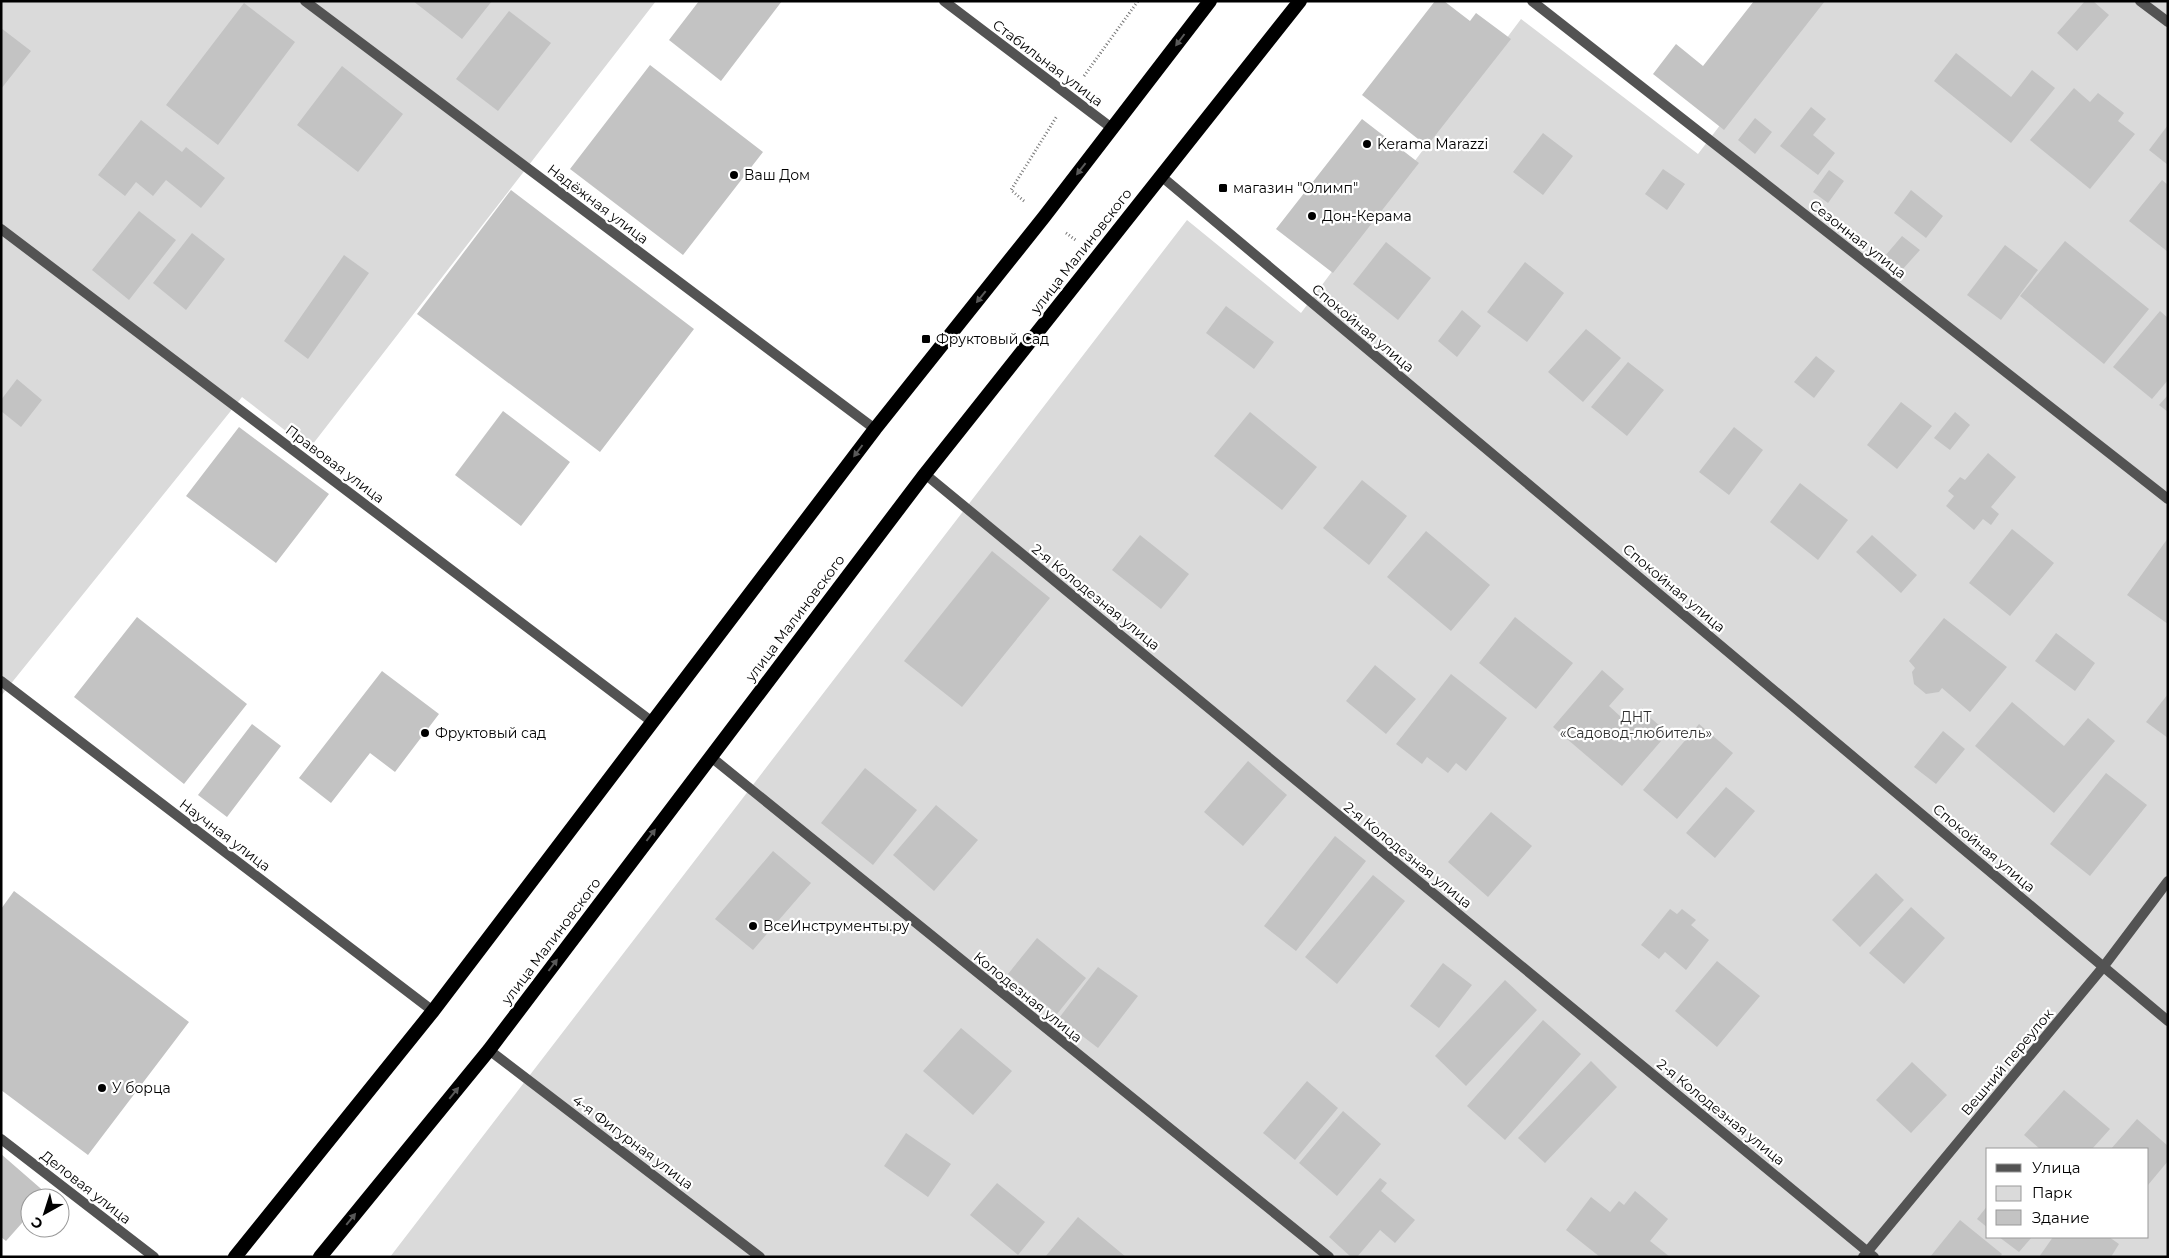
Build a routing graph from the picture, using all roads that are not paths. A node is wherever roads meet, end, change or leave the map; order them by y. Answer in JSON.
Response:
{"nodes":[{"id":1,"x":305,"y":1,"type":"edge"},
{"id":2,"x":944,"y":1,"type":"edge"},
{"id":3,"x":1210,"y":1,"type":"edge"},
{"id":4,"x":1300,"y":1,"type":"edge"},
{"id":5,"x":1532,"y":1,"type":"edge"},
{"id":6,"x":2140,"y":1,"type":"edge"},
{"id":7,"x":2168,"y":22,"type":"edge"},
{"id":8,"x":1112,"y":129,"type":"junction"},
{"id":9,"x":1161,"y":176,"type":"junction"},
{"id":10,"x":1,"y":229,"type":"edge"},
{"id":11,"x":875,"y":429,"type":"junction"},
{"id":12,"x":925,"y":474,"type":"junction"},
{"id":13,"x":2168,"y":499,"type":"edge"},
{"id":14,"x":1,"y":681,"type":"edge"},
{"id":15,"x":651,"y":721,"type":"junction"},
{"id":16,"x":710,"y":757,"type":"junction"},
{"id":17,"x":2168,"y":881,"type":"edge"},
{"id":18,"x":2104,"y":966,"type":"junction"},
{"id":19,"x":433,"y":1011,"type":"junction"},
{"id":20,"x":2168,"y":1021,"type":"edge"},
{"id":21,"x":489,"y":1050,"type":"junction"},
{"id":22,"x":1,"y":1139,"type":"edge"},
{"id":23,"x":1868,"y":1255,"type":"edge"},
{"id":24,"x":154,"y":1257,"type":"edge"},
{"id":25,"x":235,"y":1257,"type":"edge"},
{"id":26,"x":320,"y":1257,"type":"edge"},
{"id":27,"x":760,"y":1257,"type":"edge"},
{"id":28,"x":1329,"y":1257,"type":"edge"}],
"edges":[{"from":1,"to":11,"type":"street","name":"Надёжная улица"},
{"from":2,"to":8,"type":"street","name":"Стабильная улица"},
{"from":3,"to":8,"type":"highway","one_way":true},
{"from":4,"to":9,"type":"highway","name":"улица Малиновского"},
{"from":5,"to":13,"type":"street","name":"Сезонная улица"},
{"from":6,"to":7,"type":"street"},
{"from":8,"to":11,"type":"highway","one_way":true},
{"from":9,"to":12,"type":"highway","name":"улица Малиновского"},
{"from":9,"to":18,"type":"street","name":"Спокойная улица"},
{"from":10,"to":15,"type":"street","name":"Правовая улица"},
{"from":11,"to":15,"type":"highway","one_way":true},
{"from":12,"to":16,"type":"highway","name":"улица Малиновского"},
{"from":12,"to":23,"type":"street","name":"2-я Колодезная улица"},
{"from":14,"to":19,"type":"street","name":"Научная улица"},
{"from":15,"to":19,"type":"highway"},
{"from":21,"to":16,"type":"highway","name":"улица Малиновского","one_way":true},
{"from":16,"to":28,"type":"street","name":"Колодезная улица"},
{"from":17,"to":18,"type":"street","name":"Вешний переулок"},
{"from":18,"to":20,"type":"street","name":"Спокойная улица"},
{"from":18,"to":23,"type":"street","name":"Вешний переулок"},
{"from":19,"to":25,"type":"highway"},
{"from":26,"to":21,"type":"highway","name":"улица Малиновского","one_way":true},
{"from":21,"to":27,"type":"street","name":"4-я Фигурная улица"},
{"from":22,"to":24,"type":"street","name":"Деловая улица"}]}
